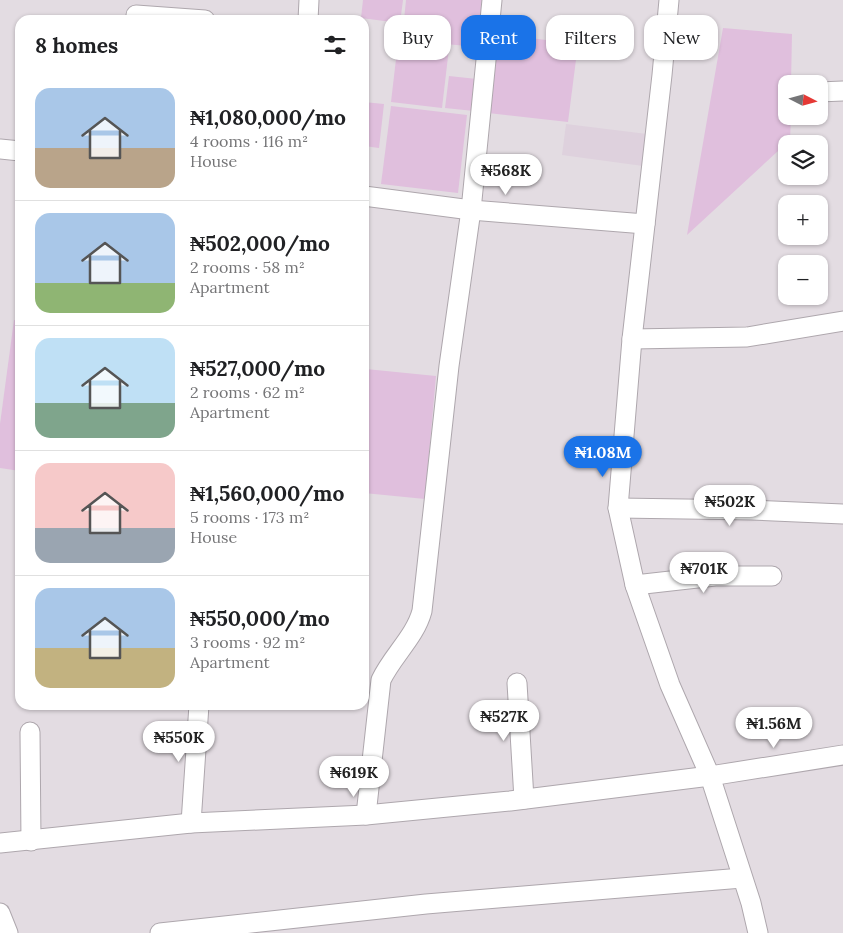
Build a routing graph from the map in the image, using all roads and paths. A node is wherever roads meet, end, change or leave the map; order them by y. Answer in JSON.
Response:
{"nodes":[{"id":1,"x":308,"y":0,"type":"edge"},
{"id":2,"x":492,"y":0,"type":"edge"},
{"id":3,"x":669,"y":0,"type":"edge"},
{"id":4,"x":136,"y":12,"type":"edge"},
{"id":5,"x":162,"y":15,"type":"edge"},
{"id":6,"x":308,"y":15,"type":"edge"},
{"id":7,"x":843,"y":91,"type":"edge"},
{"id":8,"x":828,"y":92,"type":"edge"},
{"id":9,"x":0,"y":149,"type":"edge"},
{"id":10,"x":15,"y":150,"type":"edge"},
{"id":11,"x":369,"y":197,"type":"edge"},
{"id":12,"x":471,"y":210,"type":"junction"},
{"id":13,"x":645,"y":224,"type":"junction"},
{"id":14,"x":843,"y":321,"type":"edge"},
{"id":15,"x":632,"y":339,"type":"junction"},
{"id":16,"x":618,"y":508,"type":"junction"},
{"id":17,"x":843,"y":514,"type":"edge"},
{"id":18,"x":772,"y":576,"type":"dead end"},
{"id":19,"x":635,"y":585,"type":"junction"},
{"id":20,"x":517,"y":683,"type":"dead end"},
{"id":21,"x":199,"y":710,"type":"edge"},
{"id":22,"x":30,"y":732,"type":"dead end"},
{"id":23,"x":843,"y":755,"type":"edge"},
{"id":24,"x":710,"y":776,"type":"junction"},
{"id":25,"x":524,"y":799,"type":"junction"},
{"id":26,"x":366,"y":815,"type":"junction"},
{"id":27,"x":191,"y":823,"type":"junction"},
{"id":28,"x":31,"y":840,"type":"junction"},
{"id":29,"x":0,"y":843,"type":"edge"},
{"id":30,"x":742,"y":878,"type":"junction"},
{"id":31,"x":0,"y":913,"type":"edge"},
{"id":32,"x":8,"y":933,"type":"edge"},
{"id":33,"x":160,"y":933,"type":"edge"},
{"id":34,"x":758,"y":933,"type":"edge"}],
"edges":[{"from":1,"to":6,"type":"street"},
{"from":2,"to":12,"type":"street"},
{"from":3,"to":13,"type":"street"},
{"from":4,"to":5,"type":"street"},
{"from":7,"to":8,"type":"street"},
{"from":9,"to":10,"type":"street"},
{"from":11,"to":12,"type":"street"},
{"from":12,"to":13,"type":"street"},
{"from":12,"to":26,"type":"street"},
{"from":13,"to":15,"type":"street"},
{"from":14,"to":15,"type":"street"},
{"from":15,"to":16,"type":"street"},
{"from":16,"to":17,"type":"street"},
{"from":16,"to":19,"type":"street"},
{"from":18,"to":19,"type":"street"},
{"from":19,"to":24,"type":"street"},
{"from":20,"to":25,"type":"street"},
{"from":21,"to":27,"type":"street"},
{"from":22,"to":28,"type":"street"},
{"from":23,"to":24,"type":"street"},
{"from":24,"to":25,"type":"street"},
{"from":24,"to":30,"type":"street"},
{"from":25,"to":26,"type":"street"},
{"from":26,"to":27,"type":"street"},
{"from":27,"to":28,"type":"street"},
{"from":28,"to":29,"type":"street"},
{"from":30,"to":33,"type":"street"},
{"from":30,"to":34,"type":"street"},
{"from":31,"to":32,"type":"street"}]}
